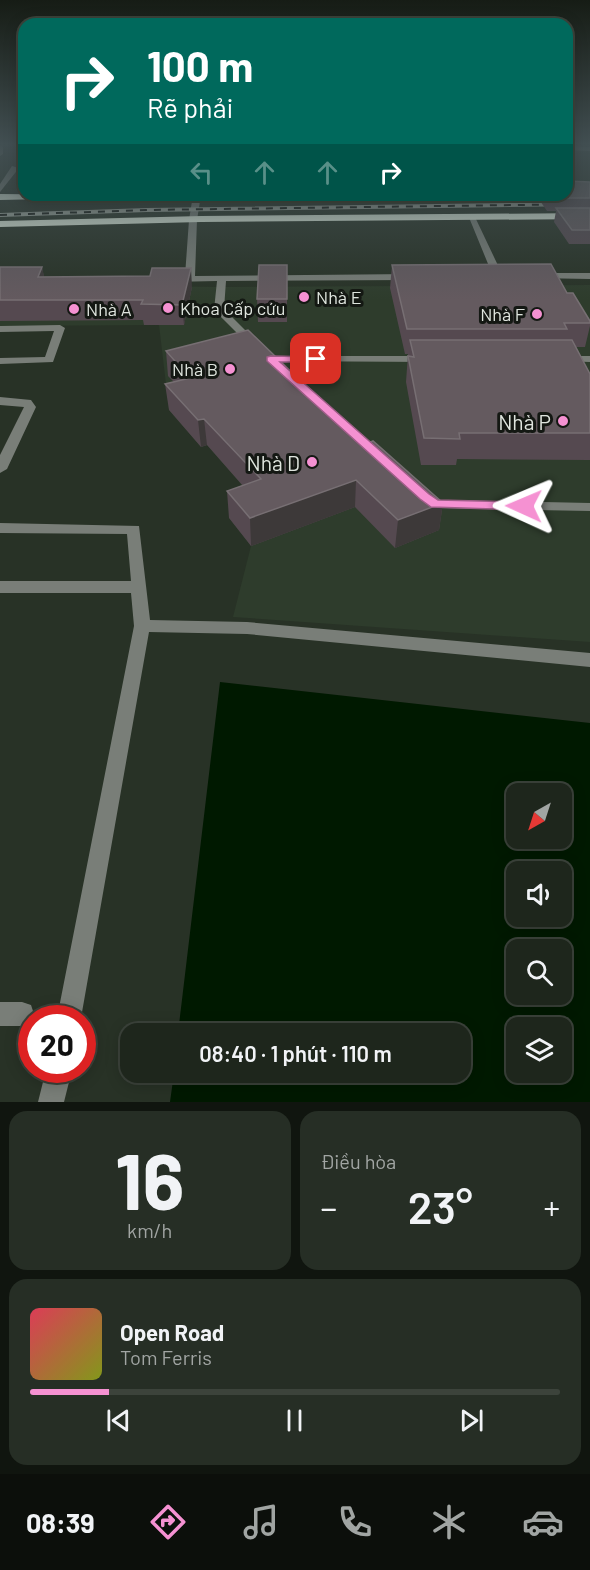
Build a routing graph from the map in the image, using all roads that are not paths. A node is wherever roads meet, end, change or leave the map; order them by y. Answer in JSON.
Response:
{"nodes":[{"id":1,"x":0,"y":197,"type":"edge"},
{"id":2,"x":18,"y":197,"type":"edge"},
{"id":3,"x":196,"y":201,"type":"edge"},
{"id":4,"x":590,"y":216,"type":"edge"},
{"id":5,"x":471,"y":217,"type":"junction"},
{"id":6,"x":193,"y":220,"type":"junction"},
{"id":7,"x":0,"y":224,"type":"edge"},
{"id":8,"x":486,"y":276,"type":"edge"},
{"id":9,"x":498,"y":276,"type":"junction"},
{"id":10,"x":509,"y":276,"type":"edge"},
{"id":11,"x":521,"y":276,"type":"edge"},
{"id":12,"x":590,"y":276,"type":"edge"},
{"id":13,"x":426,"y":277,"type":"edge"},
{"id":14,"x":190,"y":278,"type":"junction"},
{"id":15,"x":222,"y":278,"type":"junction"},
{"id":16,"x":154,"y":279,"type":"edge"},
{"id":17,"x":0,"y":329,"type":"edge"},
{"id":18,"x":271,"y":359,"type":"junction"},
{"id":19,"x":436,"y":359,"type":"edge"},
{"id":20,"x":555,"y":359,"type":"edge"},
{"id":21,"x":590,"y":359,"type":"edge"},
{"id":22,"x":0,"y":361,"type":"edge"},
{"id":23,"x":288,"y":374,"type":"edge"},
{"id":24,"x":0,"y":400,"type":"edge"},
{"id":25,"x":5,"y":449,"type":"edge"},
{"id":26,"x":0,"y":469,"type":"edge"},
{"id":27,"x":416,"y":489,"type":"edge"},
{"id":28,"x":590,"y":507,"type":"edge"},
{"id":29,"x":0,"y":528,"type":"edge"},
{"id":30,"x":0,"y":587,"type":"edge"},
{"id":31,"x":139,"y":587,"type":"junction"},
{"id":32,"x":142,"y":627,"type":"junction"},
{"id":33,"x":590,"y":660,"type":"edge"},
{"id":34,"x":71,"y":1005,"type":"edge"},
{"id":35,"x":55,"y":1083,"type":"edge"},
{"id":36,"x":51,"y":1102,"type":"edge"}],
"edges":[{"from":1,"to":2,"type":"highway"},
{"from":3,"to":6,"type":"street"},
{"from":4,"to":5,"type":"highway"},
{"from":5,"to":6,"type":"highway"},
{"from":5,"to":9,"type":"street"},
{"from":6,"to":7,"type":"highway"},
{"from":6,"to":14,"type":"street"},
{"from":8,"to":9,"type":"street"},
{"from":9,"to":10,"type":"street"},
{"from":11,"to":12,"type":"street"},
{"from":13,"to":15,"type":"street"},
{"from":14,"to":15,"type":"street"},
{"from":14,"to":16,"type":"street"},
{"from":15,"to":18,"type":"street"},
{"from":17,"to":22,"type":"street"},
{"from":18,"to":19,"type":"street"},
{"from":18,"to":23,"type":"street"},
{"from":20,"to":21,"type":"street"},
{"from":24,"to":25,"type":"street"},
{"from":25,"to":26,"type":"street"},
{"from":27,"to":28,"type":"street"},
{"from":29,"to":31,"type":"street"},
{"from":30,"to":31,"type":"street"},
{"from":31,"to":32,"type":"street"},
{"from":32,"to":33,"type":"street"},
{"from":32,"to":34,"type":"street"},
{"from":35,"to":36,"type":"street"}]}
